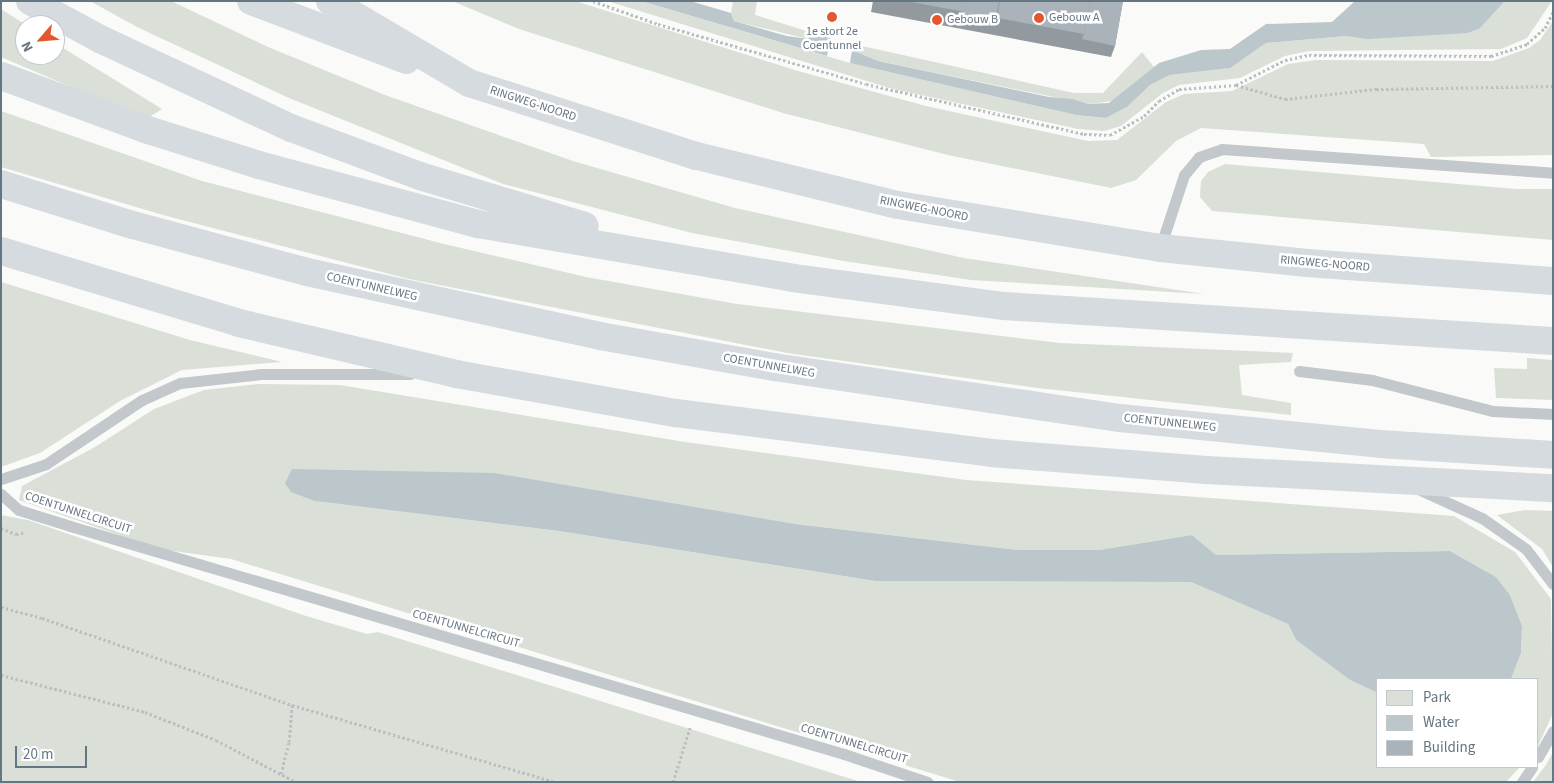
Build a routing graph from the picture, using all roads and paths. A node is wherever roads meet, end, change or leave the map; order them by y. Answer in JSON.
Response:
{"nodes":[{"id":1,"x":30,"y":1,"type":"edge"},
{"id":2,"x":251,"y":1,"type":"edge"},
{"id":3,"x":330,"y":1,"type":"edge"},
{"id":4,"x":593,"y":1,"type":"edge"},
{"id":5,"x":1553,"y":12,"type":"edge"},
{"id":6,"x":1,"y":76,"type":"edge"},
{"id":7,"x":469,"y":83,"type":"junction"},
{"id":8,"x":1236,"y":85,"type":"junction"},
{"id":9,"x":1553,"y":86,"type":"edge"},
{"id":10,"x":1553,"y":174,"type":"edge"},
{"id":11,"x":1,"y":184,"type":"edge"},
{"id":12,"x":1160,"y":248,"type":"junction"},
{"id":13,"x":1,"y":251,"type":"edge"},
{"id":14,"x":793,"y":278,"type":"junction"},
{"id":15,"x":1553,"y":281,"type":"edge"},
{"id":16,"x":1553,"y":341,"type":"edge"},
{"id":17,"x":1299,"y":371,"type":"dead end"},
{"id":18,"x":456,"y":374,"type":"junction"},
{"id":19,"x":1553,"y":414,"type":"edge"},
{"id":20,"x":1553,"y":455,"type":"edge"},
{"id":21,"x":1,"y":479,"type":"edge"},
{"id":22,"x":1396,"y":479,"type":"junction"},
{"id":23,"x":1553,"y":488,"type":"edge"},
{"id":24,"x":1,"y":494,"type":"edge"},
{"id":25,"x":1553,"y":584,"type":"edge"},
{"id":26,"x":1,"y":607,"type":"edge"},
{"id":27,"x":1,"y":675,"type":"edge"},
{"id":28,"x":292,"y":705,"type":"junction"},
{"id":29,"x":696,"y":711,"type":"junction"},
{"id":30,"x":1553,"y":731,"type":"edge"},
{"id":31,"x":1539,"y":755,"type":"edge"},
{"id":32,"x":1531,"y":768,"type":"edge"},
{"id":33,"x":281,"y":774,"type":"junction"},
{"id":34,"x":296,"y":782,"type":"edge"},
{"id":35,"x":554,"y":782,"type":"edge"},
{"id":36,"x":672,"y":782,"type":"edge"},
{"id":37,"x":927,"y":782,"type":"edge"},
{"id":38,"x":1522,"y":782,"type":"edge"}],
"edges":[{"from":1,"to":14,"type":"highway"},
{"from":2,"to":7,"type":"highway"},
{"from":3,"to":7,"type":"highway","name":"RINGWEG-NOORD"},
{"from":4,"to":8,"type":"path"},
{"from":5,"to":8,"type":"path"},
{"from":6,"to":14,"type":"highway"},
{"from":7,"to":12,"type":"highway","name":"RINGWEG-NOORD"},
{"from":8,"to":9,"type":"path"},
{"from":10,"to":12,"type":"lane"},
{"from":11,"to":20,"type":"highway","name":"COENTUNNELWEG"},
{"from":12,"to":15,"type":"highway","name":"RINGWEG-NOORD"},
{"from":13,"to":18,"type":"highway"},
{"from":14,"to":16,"type":"highway"},
{"from":17,"to":19,"type":"lane"},
{"from":18,"to":21,"type":"lane","name":"COENTUNNELCIRCUIT"},
{"from":18,"to":22,"type":"highway"},
{"from":22,"to":23,"type":"highway"},
{"from":22,"to":25,"type":"lane"},
{"from":24,"to":29,"type":"lane","name":"COENTUNNELCIRCUIT"},
{"from":26,"to":28,"type":"path"},
{"from":27,"to":33,"type":"path"},
{"from":28,"to":33,"type":"path"},
{"from":28,"to":35,"type":"path"},
{"from":29,"to":36,"type":"path"},
{"from":29,"to":37,"type":"lane","name":"COENTUNNELCIRCUIT"},
{"from":30,"to":31,"type":"lane"},
{"from":32,"to":38,"type":"lane"},
{"from":33,"to":34,"type":"path"}]}
